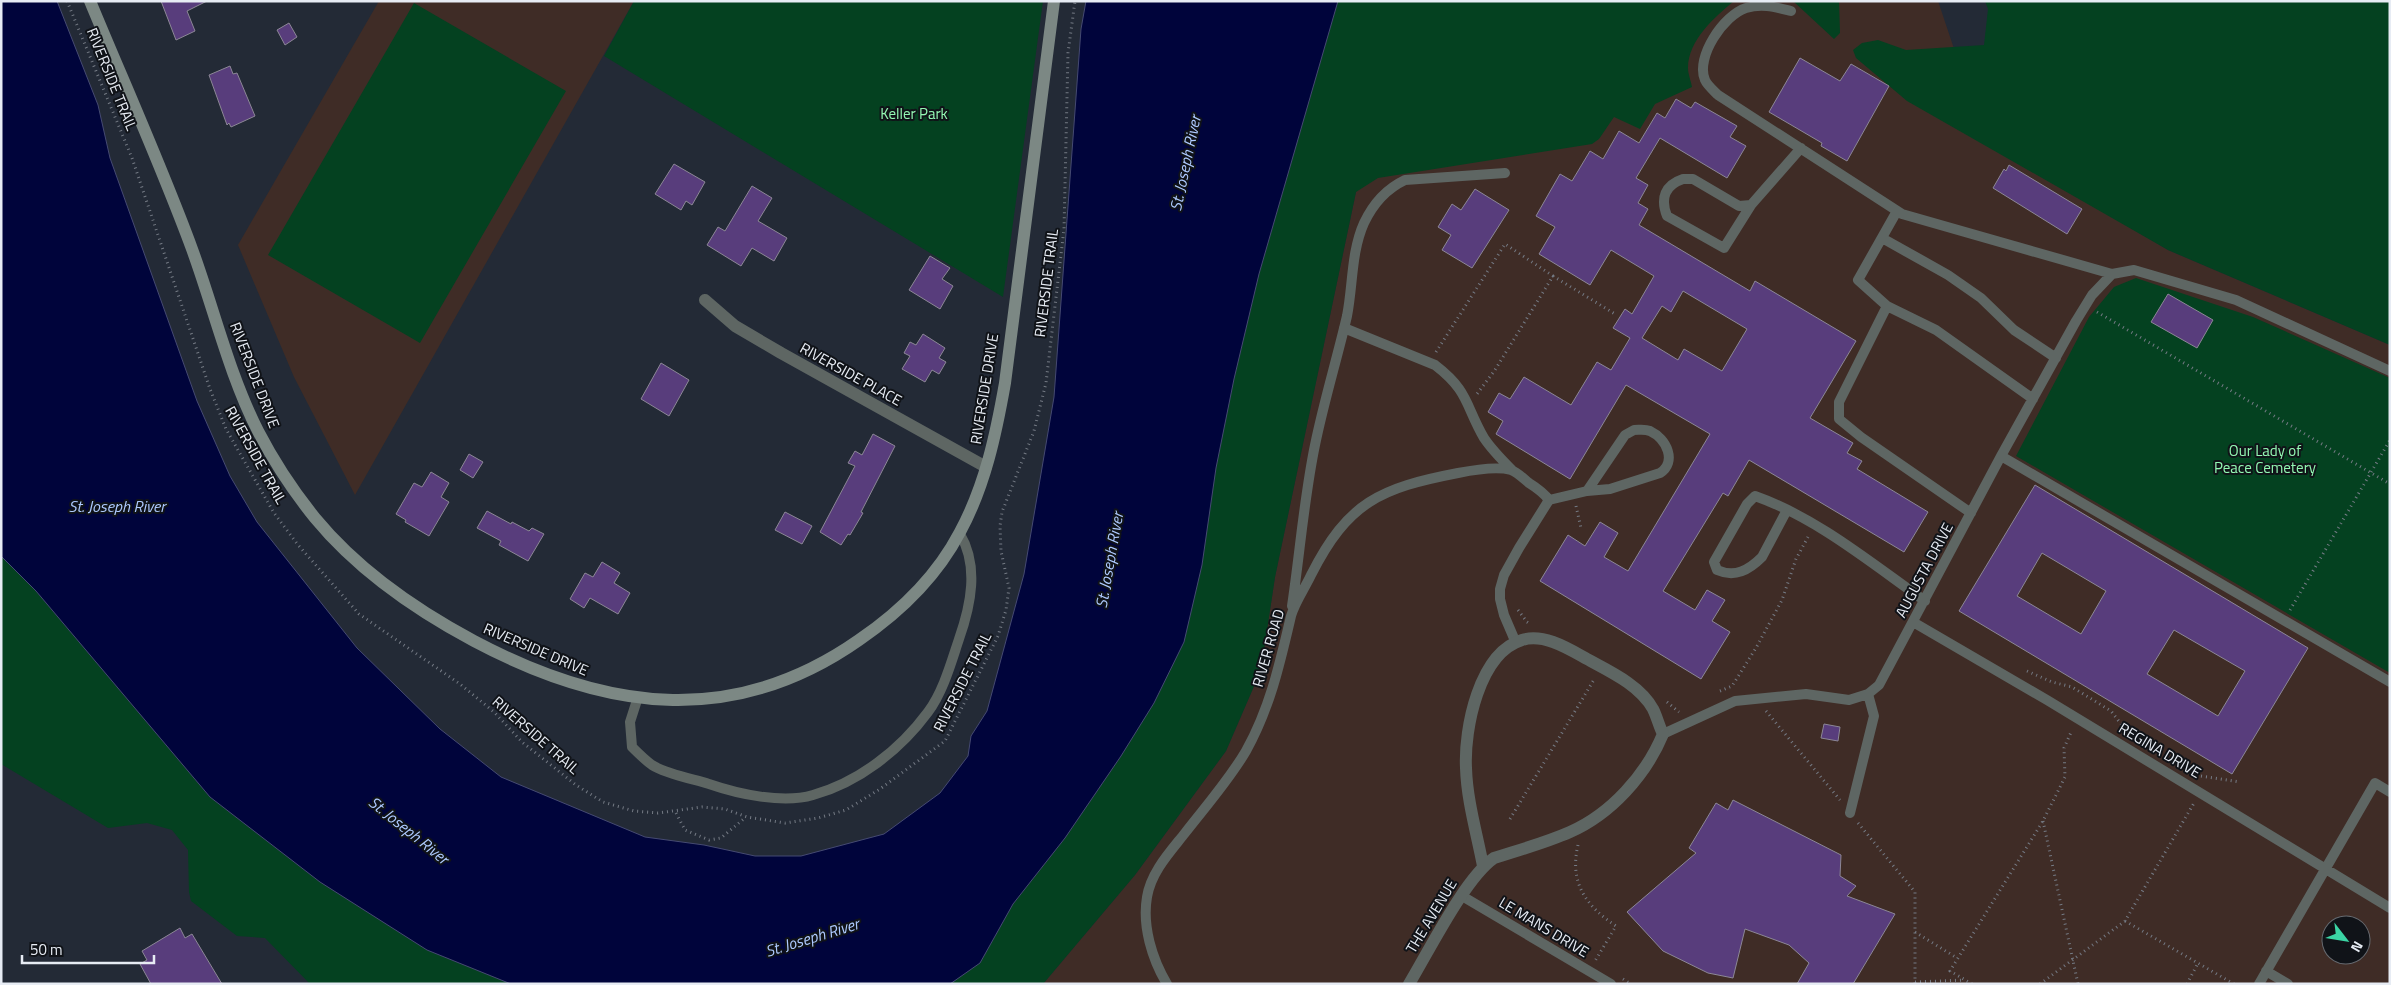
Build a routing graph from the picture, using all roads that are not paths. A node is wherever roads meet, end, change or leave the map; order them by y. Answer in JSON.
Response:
{"nodes":[{"id":1,"x":90,"y":1,"type":"edge"},
{"id":2,"x":1054,"y":1,"type":"edge"},
{"id":3,"x":1791,"y":11,"type":"dead end"},
{"id":4,"x":1801,"y":148,"type":"junction"},
{"id":5,"x":1505,"y":173,"type":"dead end"},
{"id":6,"x":1752,"y":206,"type":"junction"},
{"id":7,"x":1897,"y":211,"type":"junction"},
{"id":8,"x":1882,"y":238,"type":"junction"},
{"id":9,"x":2112,"y":274,"type":"junction"},
{"id":10,"x":705,"y":300,"type":"dead end"},
{"id":11,"x":1887,"y":306,"type":"junction"},
{"id":12,"x":1344,"y":328,"type":"junction"},
{"id":13,"x":2056,"y":358,"type":"junction"},
{"id":14,"x":2390,"y":371,"type":"edge"},
{"id":15,"x":2033,"y":398,"type":"junction"},
{"id":16,"x":2001,"y":456,"type":"junction"},
{"id":17,"x":986,"y":467,"type":"junction"},
{"id":18,"x":1512,"y":470,"type":"junction"},
{"id":19,"x":1587,"y":491,"type":"junction"},
{"id":20,"x":1549,"y":500,"type":"junction"},
{"id":21,"x":1786,"y":510,"type":"junction"},
{"id":22,"x":1971,"y":513,"type":"junction"},
{"id":23,"x":960,"y":534,"type":"junction"},
{"id":24,"x":1925,"y":601,"type":"junction"},
{"id":25,"x":1291,"y":615,"type":"junction"},
{"id":26,"x":1913,"y":622,"type":"junction"},
{"id":27,"x":1516,"y":643,"type":"junction"},
{"id":28,"x":2390,"y":682,"type":"edge"},
{"id":29,"x":1868,"y":694,"type":"junction"},
{"id":30,"x":638,"y":697,"type":"junction"},
{"id":31,"x":1663,"y":734,"type":"junction"},
{"id":32,"x":2390,"y":792,"type":"edge"},
{"id":33,"x":1850,"y":812,"type":"dead end"},
{"id":34,"x":1483,"y":866,"type":"junction"},
{"id":35,"x":2326,"y":867,"type":"junction"},
{"id":36,"x":1462,"y":896,"type":"junction"},
{"id":37,"x":2390,"y":908,"type":"edge"},
{"id":38,"x":2266,"y":971,"type":"junction"},
{"id":39,"x":1614,"y":979,"type":"edge"},
{"id":40,"x":1167,"y":984,"type":"edge"},
{"id":41,"x":1409,"y":984,"type":"edge"},
{"id":42,"x":2259,"y":984,"type":"edge"},
{"id":43,"x":2288,"y":984,"type":"edge"}],
"edges":[{"from":1,"to":30,"type":"street","name":"RIVERSIDE DRIVE"},
{"from":2,"to":17,"type":"street","name":"RIVERSIDE DRIVE"},
{"from":3,"to":4,"type":"lane"},
{"from":4,"to":6,"type":"lane"},
{"from":4,"to":7,"type":"lane"},
{"from":5,"to":12,"type":"lane"},
{"from":6,"to":6,"type":"lane"},
{"from":7,"to":8,"type":"lane"},
{"from":7,"to":9,"type":"lane"},
{"from":8,"to":11,"type":"lane"},
{"from":8,"to":13,"type":"lane"},
{"from":9,"to":13,"type":"lane","name":"AUGUSTA DRIVE"},
{"from":9,"to":14,"type":"lane"},
{"from":10,"to":17,"type":"street","name":"RIVERSIDE PLACE"},
{"from":11,"to":15,"type":"lane"},
{"from":11,"to":22,"type":"lane"},
{"from":12,"to":18,"type":"lane"},
{"from":12,"to":25,"type":"lane"},
{"from":13,"to":15,"type":"lane","name":"AUGUSTA DRIVE"},
{"from":15,"to":16,"type":"lane","name":"AUGUSTA DRIVE"},
{"from":16,"to":22,"type":"lane","name":"AUGUSTA DRIVE"},
{"from":16,"to":28,"type":"lane"},
{"from":17,"to":23,"type":"street","name":"RIVERSIDE DRIVE"},
{"from":18,"to":20,"type":"lane"},
{"from":18,"to":25,"type":"lane","name":"RIVER ROAD"},
{"from":19,"to":19,"type":"lane"},
{"from":19,"to":20,"type":"lane"},
{"from":20,"to":27,"type":"lane"},
{"from":21,"to":21,"type":"lane"},
{"from":21,"to":24,"type":"lane"},
{"from":22,"to":24,"type":"lane","name":"AUGUSTA DRIVE"},
{"from":23,"to":30,"type":"street","name":"RIVERSIDE DRIVE"},
{"from":23,"to":30,"type":"lane"},
{"from":24,"to":26,"type":"lane","name":"AUGUSTA DRIVE"},
{"from":25,"to":40,"type":"lane","name":"RIVER ROAD"},
{"from":26,"to":29,"type":"lane","name":"AUGUSTA DRIVE"},
{"from":26,"to":35,"type":"lane","name":"REGINA DRIVE"},
{"from":27,"to":31,"type":"street"},
{"from":27,"to":34,"type":"street"},
{"from":29,"to":31,"type":"lane"},
{"from":29,"to":33,"type":"lane"},
{"from":31,"to":34,"type":"street"},
{"from":32,"to":35,"type":"lane"},
{"from":34,"to":36,"type":"street","name":"THE AVENUE"},
{"from":35,"to":37,"type":"lane","name":"REGINA DRIVE"},
{"from":35,"to":38,"type":"lane"},
{"from":36,"to":39,"type":"lane","name":"LE MANS DRIVE"},
{"from":36,"to":41,"type":"street","name":"THE AVENUE"},
{"from":38,"to":42,"type":"lane"},
{"from":38,"to":43,"type":"lane"}]}
